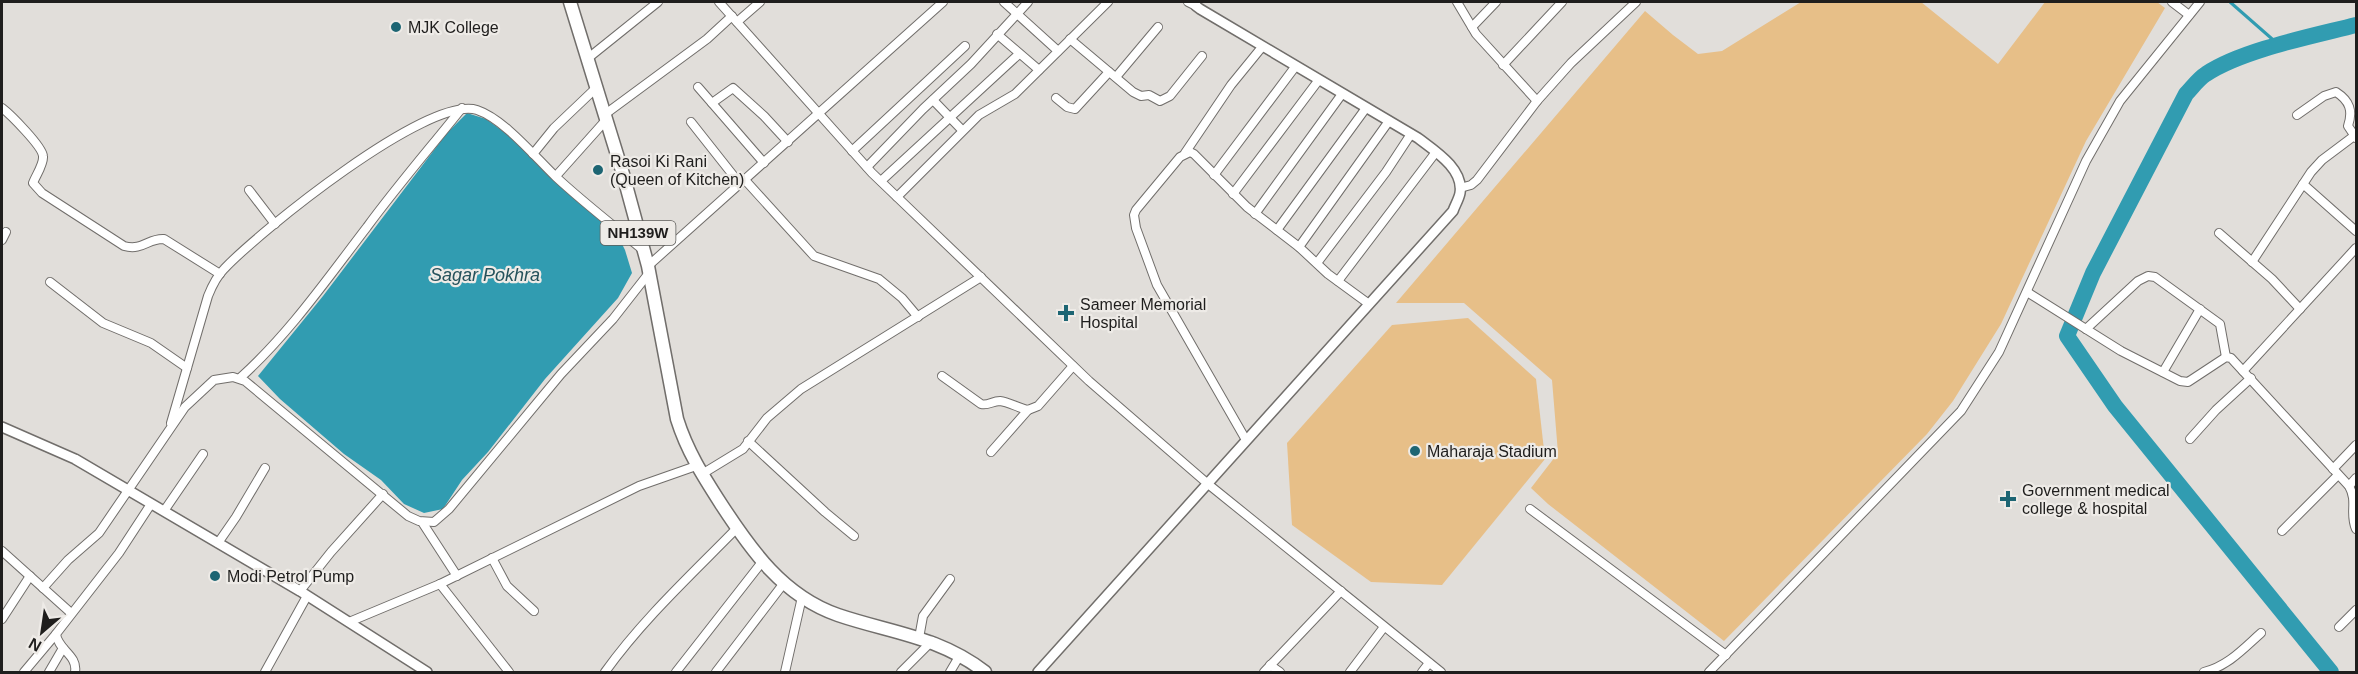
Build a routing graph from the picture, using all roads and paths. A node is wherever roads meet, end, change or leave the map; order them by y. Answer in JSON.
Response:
{"nodes":[{"id":1,"x":570,"y":2,"type":"edge"},
{"id":2,"x":719,"y":2,"type":"edge"},
{"id":3,"x":760,"y":2,"type":"edge"},
{"id":4,"x":943,"y":2,"type":"edge"},
{"id":5,"x":1004,"y":2,"type":"edge"},
{"id":6,"x":1028,"y":2,"type":"edge"},
{"id":7,"x":1108,"y":2,"type":"edge"},
{"id":8,"x":1457,"y":2,"type":"edge"},
{"id":9,"x":1496,"y":2,"type":"edge"},
{"id":10,"x":1562,"y":2,"type":"edge"},
{"id":11,"x":1636,"y":2,"type":"edge"},
{"id":12,"x":2172,"y":2,"type":"edge"},
{"id":13,"x":2200,"y":2,"type":"edge"},
{"id":14,"x":652,"y":3,"type":"edge"},
{"id":15,"x":1193,"y":3,"type":"edge"},
{"id":16,"x":1016,"y":14,"type":"junction"},
{"id":17,"x":2189,"y":15,"type":"junction"},
{"id":18,"x":734,"y":19,"type":"junction"},
{"id":19,"x":1158,"y":27,"type":"dead end"},
{"id":20,"x":1472,"y":27,"type":"junction"},
{"id":21,"x":997,"y":34,"type":"junction"},
{"id":22,"x":1070,"y":39,"type":"junction"},
{"id":23,"x":965,"y":46,"type":"dead end"},
{"id":24,"x":1262,"y":47,"type":"junction"},
{"id":25,"x":1058,"y":51,"type":"junction"},
{"id":26,"x":1019,"y":54,"type":"junction"},
{"id":27,"x":1202,"y":56,"type":"dead end"},
{"id":28,"x":587,"y":59,"type":"junction"},
{"id":29,"x":1503,"y":65,"type":"junction"},
{"id":30,"x":1295,"y":67,"type":"junction"},
{"id":31,"x":1039,"y":70,"type":"junction"},
{"id":32,"x":1112,"y":75,"type":"junction"},
{"id":33,"x":1318,"y":81,"type":"junction"},
{"id":34,"x":698,"y":87,"type":"dead end"},
{"id":35,"x":596,"y":88,"type":"junction"},
{"id":36,"x":1342,"y":94,"type":"junction"},
{"id":37,"x":1056,"y":98,"type":"dead end"},
{"id":38,"x":933,"y":100,"type":"junction"},
{"id":39,"x":1537,"y":101,"type":"junction"},
{"id":40,"x":712,"y":103,"type":"junction"},
{"id":41,"x":2,"y":108,"type":"edge"},
{"id":42,"x":462,"y":108,"type":"junction"},
{"id":43,"x":1366,"y":108,"type":"junction"},
{"id":44,"x":819,"y":114,"type":"junction"},
{"id":45,"x":2296,"y":115,"type":"dead end"},
{"id":46,"x":605,"y":117,"type":"junction"},
{"id":47,"x":949,"y":117,"type":"junction"},
{"id":48,"x":1389,"y":121,"type":"junction"},
{"id":49,"x":691,"y":122,"type":"dead end"},
{"id":50,"x":963,"y":130,"type":"junction"},
{"id":51,"x":1410,"y":134,"type":"junction"},
{"id":52,"x":2355,"y":137,"type":"edge"},
{"id":53,"x":788,"y":142,"type":"junction"},
{"id":54,"x":852,"y":151,"type":"junction"},
{"id":55,"x":1436,"y":152,"type":"junction"},
{"id":56,"x":1185,"y":153,"type":"junction"},
{"id":57,"x":533,"y":154,"type":"junction"},
{"id":58,"x":764,"y":163,"type":"junction"},
{"id":59,"x":867,"y":167,"type":"junction"},
{"id":60,"x":1214,"y":175,"type":"junction"},
{"id":61,"x":556,"y":176,"type":"junction"},
{"id":62,"x":881,"y":181,"type":"junction"},
{"id":63,"x":742,"y":182,"type":"junction"},
{"id":64,"x":2303,"y":184,"type":"junction"},
{"id":65,"x":1460,"y":188,"type":"junction"},
{"id":66,"x":249,"y":190,"type":"dead end"},
{"id":67,"x":1233,"y":194,"type":"junction"},
{"id":68,"x":897,"y":196,"type":"junction"},
{"id":69,"x":1255,"y":214,"type":"junction"},
{"id":70,"x":275,"y":224,"type":"junction"},
{"id":71,"x":1277,"y":230,"type":"junction"},
{"id":72,"x":2356,"y":231,"type":"edge"},
{"id":73,"x":2219,"y":232,"type":"dead end"},
{"id":74,"x":1299,"y":247,"type":"junction"},
{"id":75,"x":2356,"y":248,"type":"edge"},
{"id":76,"x":644,"y":251,"type":"junction"},
{"id":77,"x":2252,"y":262,"type":"junction"},
{"id":78,"x":1317,"y":263,"type":"junction"},
{"id":79,"x":649,"y":269,"type":"junction"},
{"id":80,"x":220,"y":274,"type":"junction"},
{"id":81,"x":981,"y":278,"type":"junction"},
{"id":82,"x":1338,"y":281,"type":"junction"},
{"id":83,"x":50,"y":282,"type":"dead end"},
{"id":84,"x":2026,"y":292,"type":"junction"},
{"id":85,"x":1369,"y":304,"type":"junction"},
{"id":86,"x":2200,"y":309,"type":"junction"},
{"id":87,"x":2300,"y":309,"type":"junction"},
{"id":88,"x":918,"y":317,"type":"junction"},
{"id":89,"x":2083,"y":327,"type":"junction"},
{"id":90,"x":2226,"y":357,"type":"junction"},
{"id":91,"x":1073,"y":366,"type":"junction"},
{"id":92,"x":187,"y":368,"type":"junction"},
{"id":93,"x":2243,"y":370,"type":"junction"},
{"id":94,"x":2163,"y":372,"type":"junction"},
{"id":95,"x":942,"y":376,"type":"dead end"},
{"id":96,"x":240,"y":378,"type":"junction"},
{"id":97,"x":2251,"y":378,"type":"junction"},
{"id":98,"x":1028,"y":410,"type":"junction"},
{"id":99,"x":2,"y":427,"type":"edge"},
{"id":100,"x":170,"y":428,"type":"junction"},
{"id":101,"x":2190,"y":439,"type":"dead end"},
{"id":102,"x":1246,"y":440,"type":"junction"},
{"id":103,"x":748,"y":441,"type":"junction"},
{"id":104,"x":2356,"y":445,"type":"edge"},
{"id":105,"x":991,"y":452,"type":"dead end"},
{"id":106,"x":203,"y":454,"type":"dead end"},
{"id":107,"x":265,"y":468,"type":"dead end"},
{"id":108,"x":699,"y":470,"type":"junction"},
{"id":109,"x":2336,"y":472,"type":"junction"},
{"id":110,"x":2356,"y":478,"type":"edge"},
{"id":111,"x":1208,"y":484,"type":"junction"},
{"id":112,"x":2349,"y":486,"type":"junction"},
{"id":113,"x":128,"y":490,"type":"junction"},
{"id":114,"x":383,"y":494,"type":"junction"},
{"id":115,"x":2356,"y":501,"type":"edge"},
{"id":116,"x":151,"y":504,"type":"junction"},
{"id":117,"x":1530,"y":509,"type":"dead end"},
{"id":118,"x":164,"y":512,"type":"junction"},
{"id":119,"x":423,"y":522,"type":"junction"},
{"id":120,"x":737,"y":528,"type":"junction"},
{"id":121,"x":2356,"y":529,"type":"edge"},
{"id":122,"x":2282,"y":531,"type":"dead end"},
{"id":123,"x":854,"y":536,"type":"dead end"},
{"id":124,"x":218,"y":543,"type":"junction"},
{"id":125,"x":2,"y":551,"type":"edge"},
{"id":126,"x":492,"y":558,"type":"junction"},
{"id":127,"x":762,"y":562,"type":"junction"},
{"id":128,"x":30,"y":576,"type":"junction"},
{"id":129,"x":457,"y":576,"type":"junction"},
{"id":130,"x":950,"y":579,"type":"dead end"},
{"id":131,"x":784,"y":583,"type":"junction"},
{"id":132,"x":440,"y":584,"type":"junction"},
{"id":133,"x":43,"y":588,"type":"junction"},
{"id":134,"x":1341,"y":591,"type":"junction"},
{"id":135,"x":304,"y":593,"type":"junction"},
{"id":136,"x":802,"y":597,"type":"junction"},
{"id":137,"x":2356,"y":610,"type":"edge"},
{"id":138,"x":534,"y":611,"type":"dead end"},
{"id":139,"x":71,"y":613,"type":"junction"},
{"id":140,"x":2,"y":619,"type":"edge"},
{"id":141,"x":349,"y":622,"type":"junction"},
{"id":142,"x":1384,"y":627,"type":"junction"},
{"id":143,"x":2339,"y":627,"type":"dead end"},
{"id":144,"x":2261,"y":633,"type":"dead end"},
{"id":145,"x":56,"y":634,"type":"junction"},
{"id":146,"x":919,"y":638,"type":"junction"},
{"id":147,"x":932,"y":641,"type":"junction"},
{"id":148,"x":63,"y":648,"type":"junction"},
{"id":149,"x":960,"y":655,"type":"junction"},
{"id":150,"x":1726,"y":655,"type":"junction"},
{"id":151,"x":1429,"y":663,"type":"junction"},
{"id":152,"x":1270,"y":665,"type":"junction"},
{"id":153,"x":972,"y":668,"type":"edge"},
{"id":154,"x":24,"y":672,"type":"edge"},
{"id":155,"x":49,"y":672,"type":"edge"},
{"id":156,"x":75,"y":672,"type":"edge"},
{"id":157,"x":265,"y":672,"type":"edge"},
{"id":158,"x":427,"y":672,"type":"edge"},
{"id":159,"x":509,"y":672,"type":"edge"},
{"id":160,"x":605,"y":672,"type":"edge"},
{"id":161,"x":676,"y":672,"type":"edge"},
{"id":162,"x":716,"y":672,"type":"edge"},
{"id":163,"x":785,"y":672,"type":"edge"},
{"id":164,"x":901,"y":672,"type":"edge"},
{"id":165,"x":950,"y":672,"type":"edge"},
{"id":166,"x":985,"y":672,"type":"edge"},
{"id":167,"x":1038,"y":672,"type":"edge"},
{"id":168,"x":1264,"y":672,"type":"edge"},
{"id":169,"x":1280,"y":672,"type":"edge"},
{"id":170,"x":1350,"y":672,"type":"edge"},
{"id":171,"x":1422,"y":672,"type":"edge"},
{"id":172,"x":1441,"y":672,"type":"edge"},
{"id":173,"x":1709,"y":672,"type":"edge"},
{"id":174,"x":2204,"y":672,"type":"edge"}],
"edges":[{"from":1,"to":28,"type":"highway","number":"NH139W"},
{"from":2,"to":18,"type":"street"},
{"from":3,"to":18,"type":"street"},
{"from":4,"to":44,"type":"street"},
{"from":5,"to":16,"type":"street"},
{"from":6,"to":16,"type":"street"},
{"from":7,"to":22,"type":"street"},
{"from":8,"to":20,"type":"street"},
{"from":9,"to":20,"type":"street"},
{"from":10,"to":29,"type":"street"},
{"from":11,"to":39,"type":"street"},
{"from":12,"to":17,"type":"street"},
{"from":13,"to":17,"type":"street"},
{"from":14,"to":28,"type":"street"},
{"from":15,"to":24,"type":"street"},
{"from":16,"to":21,"type":"street"},
{"from":16,"to":25,"type":"street"},
{"from":17,"to":84,"type":"street"},
{"from":18,"to":44,"type":"street"},
{"from":18,"to":46,"type":"street"},
{"from":19,"to":32,"type":"street"},
{"from":20,"to":29,"type":"street"},
{"from":21,"to":26,"type":"street"},
{"from":21,"to":38,"type":"street"},
{"from":22,"to":25,"type":"street"},
{"from":22,"to":32,"type":"street"},
{"from":23,"to":54,"type":"street"},
{"from":24,"to":30,"type":"street"},
{"from":24,"to":56,"type":"street"},
{"from":25,"to":31,"type":"street"},
{"from":26,"to":31,"type":"street"},
{"from":26,"to":47,"type":"street"},
{"from":27,"to":32,"type":"street"},
{"from":28,"to":35,"type":"highway","number":"NH139W"},
{"from":29,"to":39,"type":"street"},
{"from":30,"to":33,"type":"street"},
{"from":30,"to":60,"type":"street"},
{"from":31,"to":50,"type":"street"},
{"from":32,"to":37,"type":"street"},
{"from":33,"to":36,"type":"street"},
{"from":33,"to":67,"type":"street"},
{"from":34,"to":40,"type":"street"},
{"from":35,"to":46,"type":"highway","number":"NH139W"},
{"from":35,"to":57,"type":"street"},
{"from":36,"to":43,"type":"street"},
{"from":36,"to":69,"type":"street"},
{"from":38,"to":47,"type":"street"},
{"from":38,"to":59,"type":"street"},
{"from":39,"to":65,"type":"street"},
{"from":40,"to":53,"type":"street"},
{"from":40,"to":58,"type":"street"},
{"from":41,"to":80,"type":"street"},
{"from":42,"to":57,"type":"street"},
{"from":42,"to":70,"type":"street"},
{"from":42,"to":96,"type":"street"},
{"from":43,"to":48,"type":"street"},
{"from":43,"to":71,"type":"street"},
{"from":44,"to":53,"type":"street"},
{"from":44,"to":54,"type":"street"},
{"from":45,"to":52,"type":"street"},
{"from":46,"to":61,"type":"street"},
{"from":46,"to":76,"type":"highway","number":"NH139W"},
{"from":47,"to":50,"type":"street"},
{"from":47,"to":62,"type":"street"},
{"from":48,"to":51,"type":"street"},
{"from":48,"to":74,"type":"street"},
{"from":49,"to":63,"type":"street"},
{"from":50,"to":68,"type":"street"},
{"from":51,"to":55,"type":"street"},
{"from":51,"to":78,"type":"street"},
{"from":52,"to":64,"type":"street"},
{"from":53,"to":58,"type":"street"},
{"from":54,"to":59,"type":"street"},
{"from":55,"to":65,"type":"street"},
{"from":55,"to":82,"type":"street"},
{"from":56,"to":60,"type":"street"},
{"from":56,"to":102,"type":"street"},
{"from":57,"to":61,"type":"street"},
{"from":58,"to":63,"type":"street"},
{"from":59,"to":62,"type":"street"},
{"from":60,"to":67,"type":"street"},
{"from":61,"to":76,"type":"street"},
{"from":62,"to":68,"type":"street"},
{"from":63,"to":79,"type":"street"},
{"from":63,"to":88,"type":"street"},
{"from":64,"to":72,"type":"street"},
{"from":64,"to":77,"type":"street"},
{"from":65,"to":85,"type":"street"},
{"from":66,"to":70,"type":"street"},
{"from":67,"to":69,"type":"street"},
{"from":68,"to":81,"type":"street"},
{"from":69,"to":71,"type":"street"},
{"from":70,"to":80,"type":"street"},
{"from":71,"to":74,"type":"street"},
{"from":73,"to":77,"type":"street"},
{"from":74,"to":78,"type":"street"},
{"from":75,"to":87,"type":"street"},
{"from":76,"to":79,"type":"highway","number":"NH139W"},
{"from":77,"to":87,"type":"street"},
{"from":78,"to":82,"type":"street"},
{"from":79,"to":108,"type":"highway","number":"NH139W"},
{"from":79,"to":119,"type":"street"},
{"from":80,"to":92,"type":"street"},
{"from":81,"to":88,"type":"street"},
{"from":81,"to":91,"type":"street"},
{"from":82,"to":85,"type":"street"},
{"from":83,"to":92,"type":"street"},
{"from":84,"to":89,"type":"street"},
{"from":84,"to":150,"type":"street"},
{"from":85,"to":102,"type":"street"},
{"from":86,"to":89,"type":"street"},
{"from":86,"to":90,"type":"street"},
{"from":86,"to":94,"type":"street"},
{"from":87,"to":93,"type":"street"},
{"from":88,"to":103,"type":"street"},
{"from":89,"to":94,"type":"street"},
{"from":90,"to":93,"type":"street"},
{"from":90,"to":94,"type":"street"},
{"from":91,"to":98,"type":"street"},
{"from":91,"to":111,"type":"street"},
{"from":92,"to":100,"type":"street"},
{"from":93,"to":97,"type":"street"},
{"from":95,"to":98,"type":"street"},
{"from":96,"to":100,"type":"street"},
{"from":96,"to":114,"type":"street"},
{"from":97,"to":101,"type":"street"},
{"from":97,"to":109,"type":"street"},
{"from":98,"to":105,"type":"street"},
{"from":99,"to":113,"type":"street"},
{"from":100,"to":113,"type":"street"},
{"from":102,"to":111,"type":"street"},
{"from":103,"to":108,"type":"street"},
{"from":103,"to":123,"type":"street"},
{"from":104,"to":109,"type":"street"},
{"from":106,"to":118,"type":"street"},
{"from":107,"to":124,"type":"street"},
{"from":108,"to":120,"type":"highway","number":"NH139W"},
{"from":108,"to":126,"type":"street"},
{"from":109,"to":112,"type":"street"},
{"from":109,"to":122,"type":"street"},
{"from":110,"to":112,"type":"street"},
{"from":111,"to":134,"type":"street"},
{"from":111,"to":167,"type":"street"},
{"from":112,"to":115,"type":"street"},
{"from":113,"to":116,"type":"street"},
{"from":113,"to":133,"type":"street"},
{"from":114,"to":119,"type":"street"},
{"from":114,"to":135,"type":"street"},
{"from":115,"to":121,"type":"street"},
{"from":116,"to":118,"type":"street"},
{"from":116,"to":139,"type":"street"},
{"from":117,"to":150,"type":"street"},
{"from":118,"to":124,"type":"street"},
{"from":119,"to":129,"type":"street"},
{"from":120,"to":127,"type":"highway","number":"NH139W"},
{"from":120,"to":160,"type":"street"},
{"from":124,"to":135,"type":"street"},
{"from":125,"to":128,"type":"street"},
{"from":126,"to":129,"type":"street"},
{"from":126,"to":138,"type":"street"},
{"from":127,"to":131,"type":"highway","number":"NH139W"},
{"from":127,"to":161,"type":"street"},
{"from":128,"to":133,"type":"street"},
{"from":128,"to":140,"type":"street"},
{"from":129,"to":132,"type":"street"},
{"from":130,"to":146,"type":"street"},
{"from":131,"to":136,"type":"highway","number":"NH139W"},
{"from":131,"to":162,"type":"street"},
{"from":132,"to":141,"type":"street"},
{"from":132,"to":159,"type":"street"},
{"from":133,"to":139,"type":"street"},
{"from":134,"to":142,"type":"street"},
{"from":134,"to":152,"type":"street"},
{"from":135,"to":141,"type":"street"},
{"from":135,"to":157,"type":"street"},
{"from":136,"to":146,"type":"highway","number":"NH139W"},
{"from":136,"to":163,"type":"street"},
{"from":137,"to":143,"type":"street"},
{"from":139,"to":145,"type":"street"},
{"from":141,"to":158,"type":"street"},
{"from":142,"to":151,"type":"street"},
{"from":142,"to":170,"type":"street"},
{"from":144,"to":174,"type":"street"},
{"from":145,"to":148,"type":"street"},
{"from":145,"to":154,"type":"street"},
{"from":146,"to":147,"type":"highway","number":"NH139W"},
{"from":147,"to":149,"type":"highway","number":"NH139W"},
{"from":147,"to":164,"type":"street"},
{"from":148,"to":155,"type":"street"},
{"from":148,"to":156,"type":"street"},
{"from":149,"to":153,"type":"highway","number":"NH139W"},
{"from":149,"to":165,"type":"street"},
{"from":150,"to":173,"type":"street"},
{"from":151,"to":171,"type":"street"},
{"from":151,"to":172,"type":"street"},
{"from":152,"to":168,"type":"street"},
{"from":152,"to":169,"type":"street"},
{"from":153,"to":166,"type":"highway","number":"NH139W"}]}
